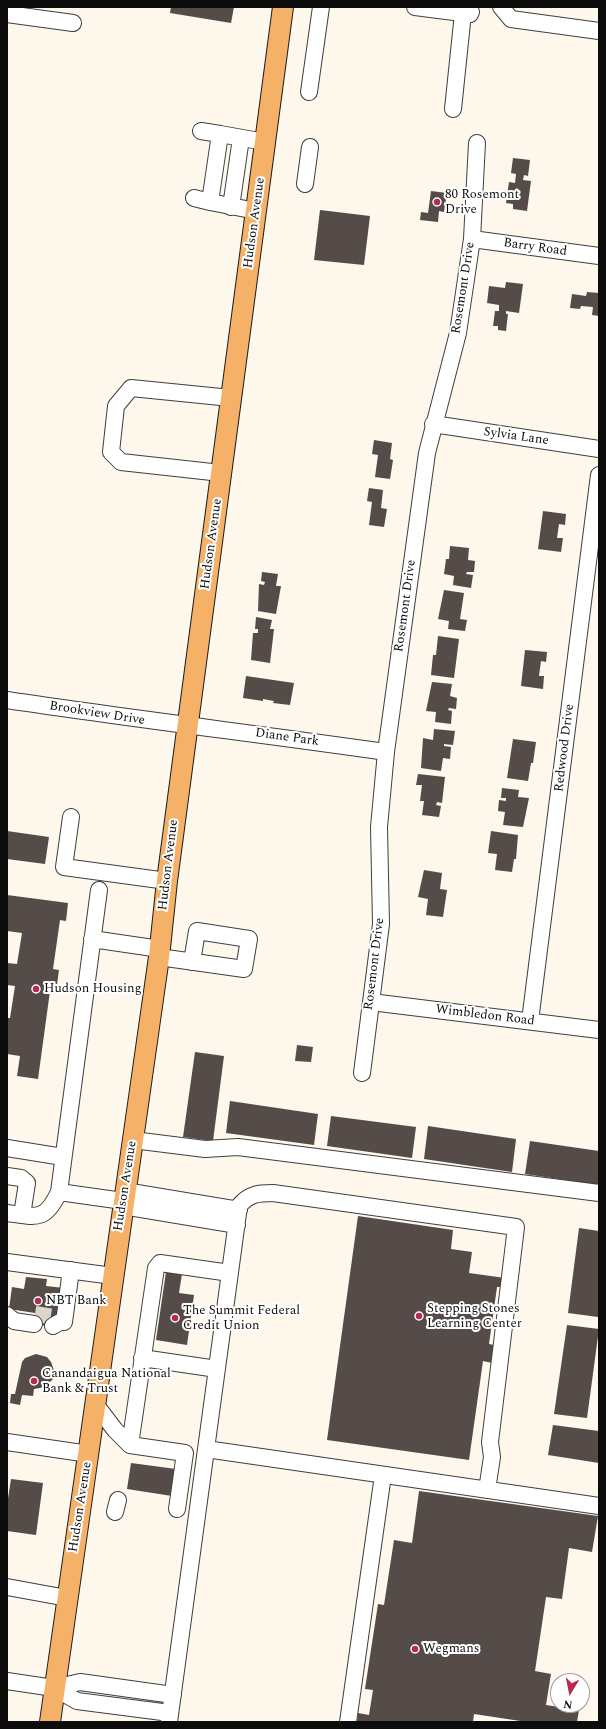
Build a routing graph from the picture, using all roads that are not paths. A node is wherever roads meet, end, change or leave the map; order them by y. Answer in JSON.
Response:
{"nodes":[{"id":1,"x":283,"y":7,"type":"edge"},
{"id":2,"x":321,"y":7,"type":"edge"},
{"id":3,"x":415,"y":7,"type":"edge"},
{"id":4,"x":501,"y":7,"type":"edge"},
{"id":5,"x":467,"y":10,"type":"edge"},
{"id":6,"x":7,"y":14,"type":"edge"},
{"id":7,"x":73,"y":23,"type":"dead end"},
{"id":8,"x":599,"y":31,"type":"edge"},
{"id":9,"x":309,"y":92,"type":"dead end"},
{"id":10,"x":453,"y":109,"type":"dead end"},
{"id":11,"x":201,"y":131,"type":"dead end"},
{"id":12,"x":220,"y":134,"type":"junction"},
{"id":13,"x":241,"y":138,"type":"junction"},
{"id":14,"x":265,"y":142,"type":"junction"},
{"id":15,"x":477,"y":142,"type":"dead end"},
{"id":16,"x":310,"y":147,"type":"dead end"},
{"id":17,"x":305,"y":184,"type":"dead end"},
{"id":18,"x":194,"y":198,"type":"dead end"},
{"id":19,"x":210,"y":202,"type":"junction"},
{"id":20,"x":231,"y":207,"type":"junction"},
{"id":21,"x":256,"y":211,"type":"junction"},
{"id":22,"x":472,"y":239,"type":"junction"},
{"id":23,"x":599,"y":256,"type":"edge"},
{"id":24,"x":231,"y":398,"type":"junction"},
{"id":25,"x":434,"y":424,"type":"junction"},
{"id":26,"x":599,"y":449,"type":"edge"},
{"id":27,"x":221,"y":473,"type":"junction"},
{"id":28,"x":599,"y":474,"type":"edge"},
{"id":29,"x":7,"y":700,"type":"edge"},
{"id":30,"x":187,"y":726,"type":"junction"},
{"id":31,"x":386,"y":752,"type":"junction"},
{"id":32,"x":71,"y":817,"type":"dead end"},
{"id":33,"x":167,"y":881,"type":"junction"},
{"id":34,"x":99,"y":890,"type":"dead end"},
{"id":35,"x":92,"y":939,"type":"junction"},
{"id":36,"x":159,"y":953,"type":"junction"},
{"id":37,"x":192,"y":962,"type":"dead end"},
{"id":38,"x":371,"y":1002,"type":"junction"},
{"id":39,"x":530,"y":1021,"type":"junction"},
{"id":40,"x":599,"y":1030,"type":"edge"},
{"id":41,"x":362,"y":1073,"type":"dead end"},
{"id":42,"x":133,"y":1140,"type":"junction"},
{"id":43,"x":7,"y":1148,"type":"edge"},
{"id":44,"x":63,"y":1157,"type":"junction"},
{"id":45,"x":7,"y":1176,"type":"edge"},
{"id":46,"x":59,"y":1192,"type":"junction"},
{"id":47,"x":599,"y":1193,"type":"edge"},
{"id":48,"x":124,"y":1200,"type":"junction"},
{"id":49,"x":14,"y":1214,"type":"edge"},
{"id":50,"x":238,"y":1217,"type":"junction"},
{"id":51,"x":7,"y":1262,"type":"edge"},
{"id":52,"x":71,"y":1270,"type":"junction"},
{"id":53,"x":230,"y":1273,"type":"junction"},
{"id":54,"x":113,"y":1276,"type":"junction"},
{"id":55,"x":8,"y":1316,"type":"edge"},
{"id":56,"x":34,"y":1319,"type":"tunnel mouth"},
{"id":57,"x":56,"y":1322,"type":"dead end"},
{"id":58,"x":142,"y":1358,"type":"junction"},
{"id":59,"x":217,"y":1369,"type":"junction"},
{"id":60,"x":96,"y":1406,"type":"junction"},
{"id":61,"x":7,"y":1442,"type":"edge"},
{"id":62,"x":130,"y":1444,"type":"junction"},
{"id":63,"x":206,"y":1449,"type":"junction"},
{"id":64,"x":89,"y":1454,"type":"junction"},
{"id":65,"x":384,"y":1475,"type":"junction"},
{"id":66,"x":487,"y":1490,"type":"junction"},
{"id":67,"x":599,"y":1506,"type":"edge"},
{"id":68,"x":177,"y":1509,"type":"dead end"},
{"id":69,"x":7,"y":1587,"type":"edge"},
{"id":70,"x":67,"y":1598,"type":"junction"},
{"id":71,"x":7,"y":1682,"type":"edge"},
{"id":72,"x":54,"y":1688,"type":"junction"},
{"id":73,"x":173,"y":1695,"type":"junction"},
{"id":74,"x":170,"y":1718,"type":"edge"},
{"id":75,"x":50,"y":1722,"type":"edge"},
{"id":76,"x":348,"y":1722,"type":"edge"}],
"edges":[{"from":1,"to":14,"type":"main road","name":"Hudson Avenue"},
{"from":2,"to":9,"type":"street"},
{"from":3,"to":5,"type":"street"},
{"from":4,"to":8,"type":"street"},
{"from":5,"to":10,"type":"street"},
{"from":6,"to":7,"type":"street"},
{"from":11,"to":12,"type":"street"},
{"from":12,"to":13,"type":"street"},
{"from":12,"to":19,"type":"street"},
{"from":13,"to":14,"type":"street"},
{"from":13,"to":20,"type":"street"},
{"from":14,"to":21,"type":"main road","name":"Hudson Avenue"},
{"from":15,"to":22,"type":"street","name":"Rosemont Drive"},
{"from":16,"to":17,"type":"street"},
{"from":18,"to":19,"type":"street"},
{"from":19,"to":20,"type":"street"},
{"from":20,"to":21,"type":"street"},
{"from":21,"to":24,"type":"main road","name":"Hudson Avenue"},
{"from":22,"to":23,"type":"street","name":"Barry Road"},
{"from":22,"to":25,"type":"street","name":"Rosemont Drive"},
{"from":24,"to":27,"type":"main road","name":"Hudson Avenue"},
{"from":24,"to":27,"type":"street"},
{"from":25,"to":26,"type":"street","name":"Sylvia Lane"},
{"from":25,"to":31,"type":"street","name":"Rosemont Drive"},
{"from":27,"to":30,"type":"main road","name":"Hudson Avenue"},
{"from":28,"to":39,"type":"street","name":"Redwood Drive"},
{"from":29,"to":30,"type":"street","name":"Brookview Drive"},
{"from":30,"to":31,"type":"street","name":"Diane Park"},
{"from":30,"to":33,"type":"main road","name":"Hudson Avenue"},
{"from":31,"to":38,"type":"street","name":"Rosemont Drive"},
{"from":32,"to":33,"type":"street"},
{"from":33,"to":36,"type":"main road","name":"Hudson Avenue"},
{"from":34,"to":35,"type":"street"},
{"from":35,"to":36,"type":"street"},
{"from":35,"to":44,"type":"street"},
{"from":36,"to":37,"type":"street"},
{"from":36,"to":42,"type":"main road","name":"Hudson Avenue"},
{"from":38,"to":39,"type":"street","name":"Wimbledon Road"},
{"from":38,"to":41,"type":"street","name":"Rosemont Drive"},
{"from":39,"to":40,"type":"street","name":"Wimbledon Road"},
{"from":42,"to":47,"type":"street"},
{"from":42,"to":48,"type":"main road","name":"Hudson Avenue"},
{"from":43,"to":44,"type":"street"},
{"from":44,"to":46,"type":"street"},
{"from":45,"to":49,"type":"street"},
{"from":46,"to":48,"type":"street"},
{"from":46,"to":49,"type":"street"},
{"from":48,"to":50,"type":"street"},
{"from":48,"to":54,"type":"main road","name":"Hudson Avenue"},
{"from":50,"to":53,"type":"street"},
{"from":50,"to":66,"type":"street"},
{"from":51,"to":52,"type":"street"},
{"from":52,"to":54,"type":"street"},
{"from":52,"to":57,"type":"street"},
{"from":53,"to":58,"type":"street"},
{"from":53,"to":59,"type":"street"},
{"from":54,"to":60,"type":"main road","name":"Hudson Avenue"},
{"from":55,"to":56,"type":"street"},
{"from":58,"to":59,"type":"street"},
{"from":58,"to":62,"type":"street"},
{"from":59,"to":63,"type":"street"},
{"from":60,"to":62,"type":"street"},
{"from":60,"to":64,"type":"main road","name":"Hudson Avenue"},
{"from":61,"to":64,"type":"street"},
{"from":62,"to":68,"type":"street"},
{"from":63,"to":65,"type":"street"},
{"from":63,"to":73,"type":"street"},
{"from":64,"to":70,"type":"main road","name":"Hudson Avenue"},
{"from":65,"to":66,"type":"street"},
{"from":65,"to":76,"type":"street"},
{"from":66,"to":67,"type":"street"},
{"from":69,"to":70,"type":"street"},
{"from":70,"to":72,"type":"main road","name":"Hudson Avenue"},
{"from":71,"to":72,"type":"street"},
{"from":72,"to":73,"type":"street"},
{"from":72,"to":74,"type":"street"},
{"from":72,"to":75,"type":"main road","name":"Hudson Avenue"},
{"from":73,"to":74,"type":"street"}]}
